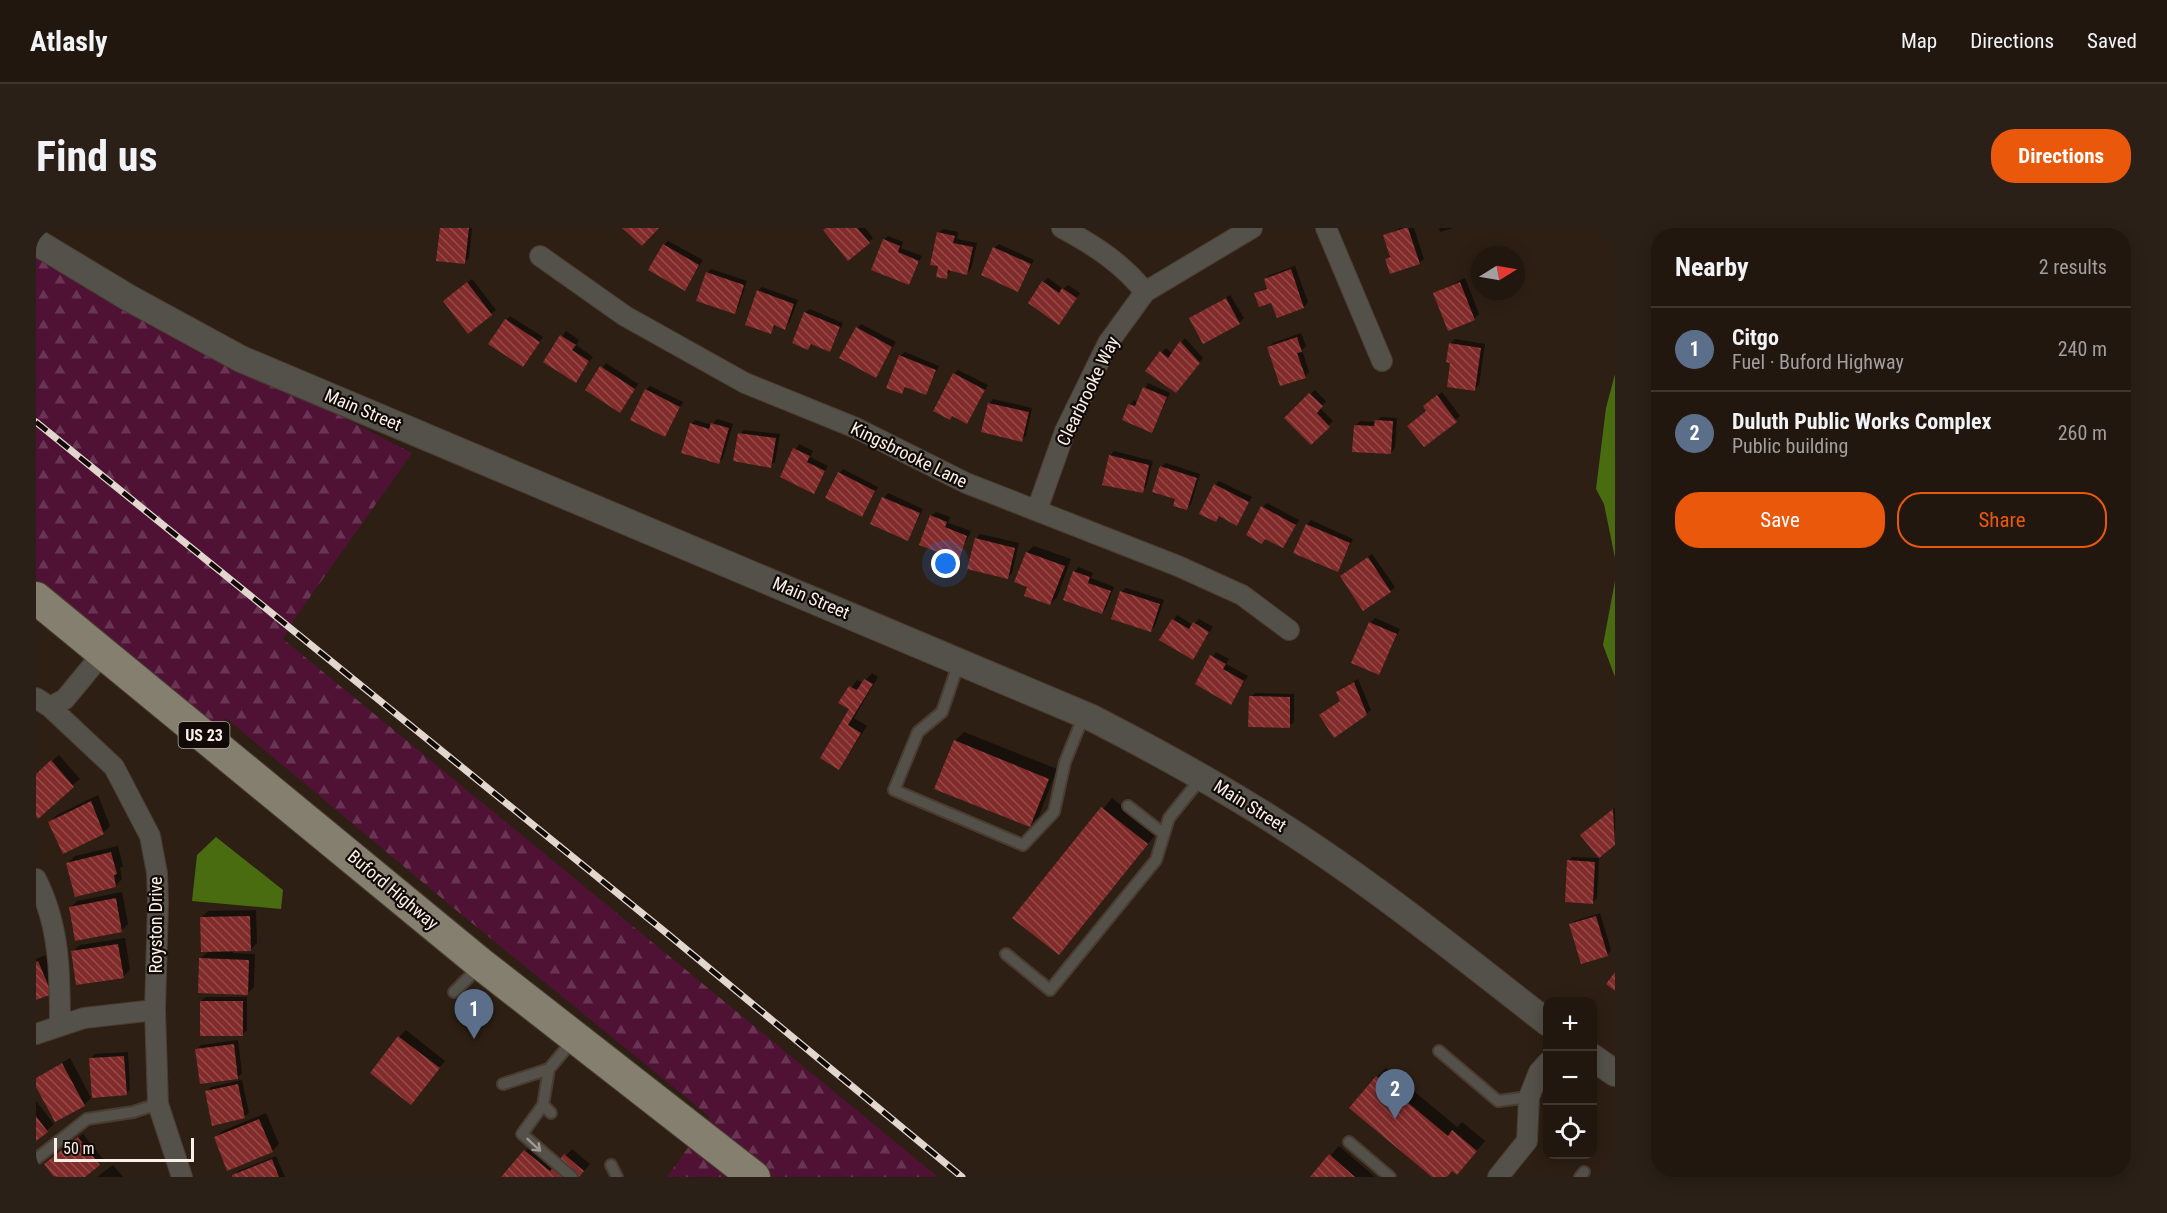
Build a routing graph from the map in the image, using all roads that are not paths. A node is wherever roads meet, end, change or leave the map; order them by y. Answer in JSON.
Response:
{"nodes":[{"id":1,"x":1062,"y":228,"type":"edge"},
{"id":2,"x":1252,"y":228,"type":"edge"},
{"id":3,"x":1326,"y":228,"type":"edge"},
{"id":4,"x":36,"y":242,"type":"edge"},
{"id":5,"x":540,"y":256,"type":"dead end"},
{"id":6,"x":1145,"y":292,"type":"junction"},
{"id":7,"x":1382,"y":361,"type":"dead end"},
{"id":8,"x":1037,"y":510,"type":"junction"},
{"id":9,"x":36,"y":598,"type":"edge"},
{"id":10,"x":1289,"y":630,"type":"dead end"},
{"id":11,"x":103,"y":653,"type":"junction"},
{"id":12,"x":959,"y":661,"type":"junction"},
{"id":13,"x":43,"y":703,"type":"edge"},
{"id":14,"x":1084,"y":714,"type":"junction"},
{"id":15,"x":1202,"y":776,"type":"junction"},
{"id":16,"x":1128,"y":806,"type":"dead end"},
{"id":17,"x":1164,"y":834,"type":"junction"},
{"id":18,"x":36,"y":879,"type":"edge"},
{"id":19,"x":1006,"y":954,"type":"dead end"},
{"id":20,"x":481,"y":964,"type":"junction"},
{"id":21,"x":454,"y":992,"type":"dead end"},
{"id":22,"x":155,"y":1010,"type":"junction"},
{"id":23,"x":1543,"y":1019,"type":"edge"},
{"id":24,"x":60,"y":1026,"type":"junction"},
{"id":25,"x":36,"y":1034,"type":"edge"},
{"id":26,"x":574,"y":1038,"type":"junction"},
{"id":27,"x":1439,"y":1051,"type":"dead end"},
{"id":28,"x":1597,"y":1060,"type":"edge"},
{"id":29,"x":1543,"y":1068,"type":"edge"},
{"id":30,"x":549,"y":1069,"type":"junction"},
{"id":31,"x":1615,"y":1073,"type":"edge"},
{"id":32,"x":503,"y":1084,"type":"dead end"},
{"id":33,"x":1529,"y":1097,"type":"junction"},
{"id":34,"x":158,"y":1104,"type":"junction"},
{"id":35,"x":543,"y":1105,"type":"junction"},
{"id":36,"x":552,"y":1113,"type":"dead end"},
{"id":37,"x":1349,"y":1142,"type":"dead end"},
{"id":38,"x":36,"y":1159,"type":"edge"},
{"id":39,"x":611,"y":1165,"type":"dead end"},
{"id":40,"x":182,"y":1177,"type":"edge"},
{"id":41,"x":572,"y":1177,"type":"edge"},
{"id":42,"x":617,"y":1177,"type":"edge"},
{"id":43,"x":753,"y":1177,"type":"edge"},
{"id":44,"x":1390,"y":1177,"type":"edge"},
{"id":45,"x":1498,"y":1177,"type":"edge"}],
"edges":[{"from":1,"to":6,"type":"street"},
{"from":2,"to":6,"type":"street","name":"Clearbrooke Way"},
{"from":3,"to":7,"type":"street"},
{"from":4,"to":12,"type":"street","name":"Main Street"},
{"from":5,"to":8,"type":"street","name":"Kingsbrooke Lane"},
{"from":6,"to":8,"type":"street","name":"Clearbrooke Way"},
{"from":8,"to":10,"type":"street","name":"Kingsbrooke Lane"},
{"from":9,"to":11,"type":"main road","name":"Buford Highway","number":"US 23"},
{"from":11,"to":13,"type":"street","name":"Royston Drive"},
{"from":11,"to":20,"type":"main road","name":"Buford Highway","number":"US 23"},
{"from":12,"to":14,"type":"street","name":"Main Street"},
{"from":12,"to":14,"type":"lane"},
{"from":13,"to":22,"type":"street","name":"Royston Drive"},
{"from":14,"to":15,"type":"street","name":"Main Street"},
{"from":15,"to":17,"type":"lane"},
{"from":15,"to":23,"type":"street","name":"Main Street"},
{"from":16,"to":17,"type":"lane"},
{"from":17,"to":19,"type":"lane"},
{"from":18,"to":24,"type":"street"},
{"from":20,"to":21,"type":"lane"},
{"from":20,"to":26,"type":"main road","name":"Buford Highway","number":"US 23"},
{"from":22,"to":24,"type":"street"},
{"from":22,"to":34,"type":"street","name":"Royston Drive"},
{"from":24,"to":25,"type":"street"},
{"from":26,"to":30,"type":"lane"},
{"from":26,"to":43,"type":"main road","name":"Buford Highway","number":"US 23"},
{"from":27,"to":33,"type":"lane"},
{"from":28,"to":31,"type":"street"},
{"from":29,"to":33,"type":"street"},
{"from":30,"to":32,"type":"lane"},
{"from":30,"to":35,"type":"lane"},
{"from":33,"to":45,"type":"street"},
{"from":34,"to":38,"type":"lane"},
{"from":34,"to":40,"type":"street","name":"Royston Drive"},
{"from":35,"to":36,"type":"lane"},
{"from":35,"to":41,"type":"lane","one_way":true},
{"from":37,"to":44,"type":"lane"},
{"from":39,"to":42,"type":"lane"}]}
